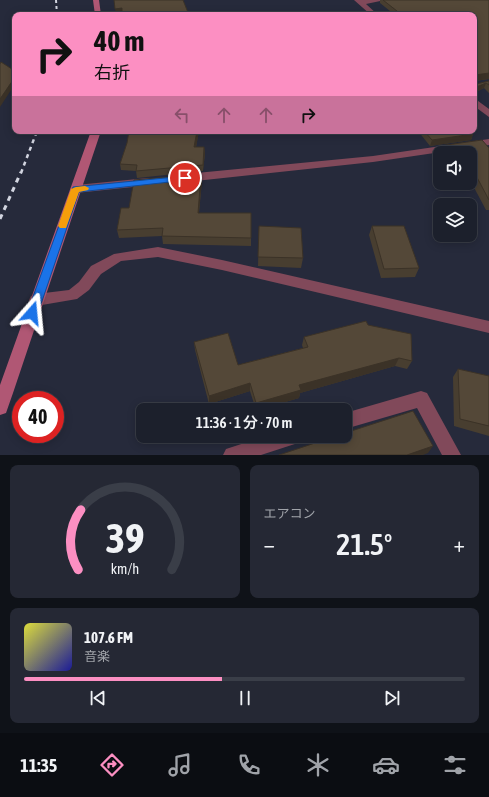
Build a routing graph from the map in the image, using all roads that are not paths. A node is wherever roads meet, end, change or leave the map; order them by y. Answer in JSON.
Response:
{"nodes":[{"id":1,"x":96,"y":0,"type":"edge"},
{"id":2,"x":382,"y":0,"type":"edge"},
{"id":3,"x":359,"y":1,"type":"edge"},
{"id":4,"x":98,"y":12,"type":"edge"},
{"id":5,"x":372,"y":12,"type":"edge"},
{"id":6,"x":477,"y":104,"type":"edge"},
{"id":7,"x":489,"y":114,"type":"edge"},
{"id":8,"x":95,"y":134,"type":"edge"},
{"id":9,"x":489,"y":142,"type":"edge"},
{"id":10,"x":177,"y":179,"type":"edge"},
{"id":11,"x":162,"y":180,"type":"edge"},
{"id":12,"x":76,"y":189,"type":"junction"},
{"id":13,"x":36,"y":300,"type":"junction"},
{"id":14,"x":489,"y":327,"type":"edge"},
{"id":15,"x":0,"y":407,"type":"edge"},
{"id":16,"x":352,"y":419,"type":"edge"},
{"id":17,"x":272,"y":443,"type":"edge"},
{"id":18,"x":232,"y":455,"type":"edge"},
{"id":19,"x":452,"y":455,"type":"edge"}],
"edges":[{"from":1,"to":4,"type":"street"},
{"from":2,"to":3,"type":"street"},
{"from":3,"to":5,"type":"street"},
{"from":6,"to":7,"type":"street"},
{"from":8,"to":12,"type":"street"},
{"from":9,"to":10,"type":"street"},
{"from":11,"to":12,"type":"street"},
{"from":12,"to":13,"type":"street"},
{"from":13,"to":14,"type":"street"},
{"from":13,"to":15,"type":"street"},
{"from":16,"to":19,"type":"street"},
{"from":17,"to":18,"type":"street"}]}
